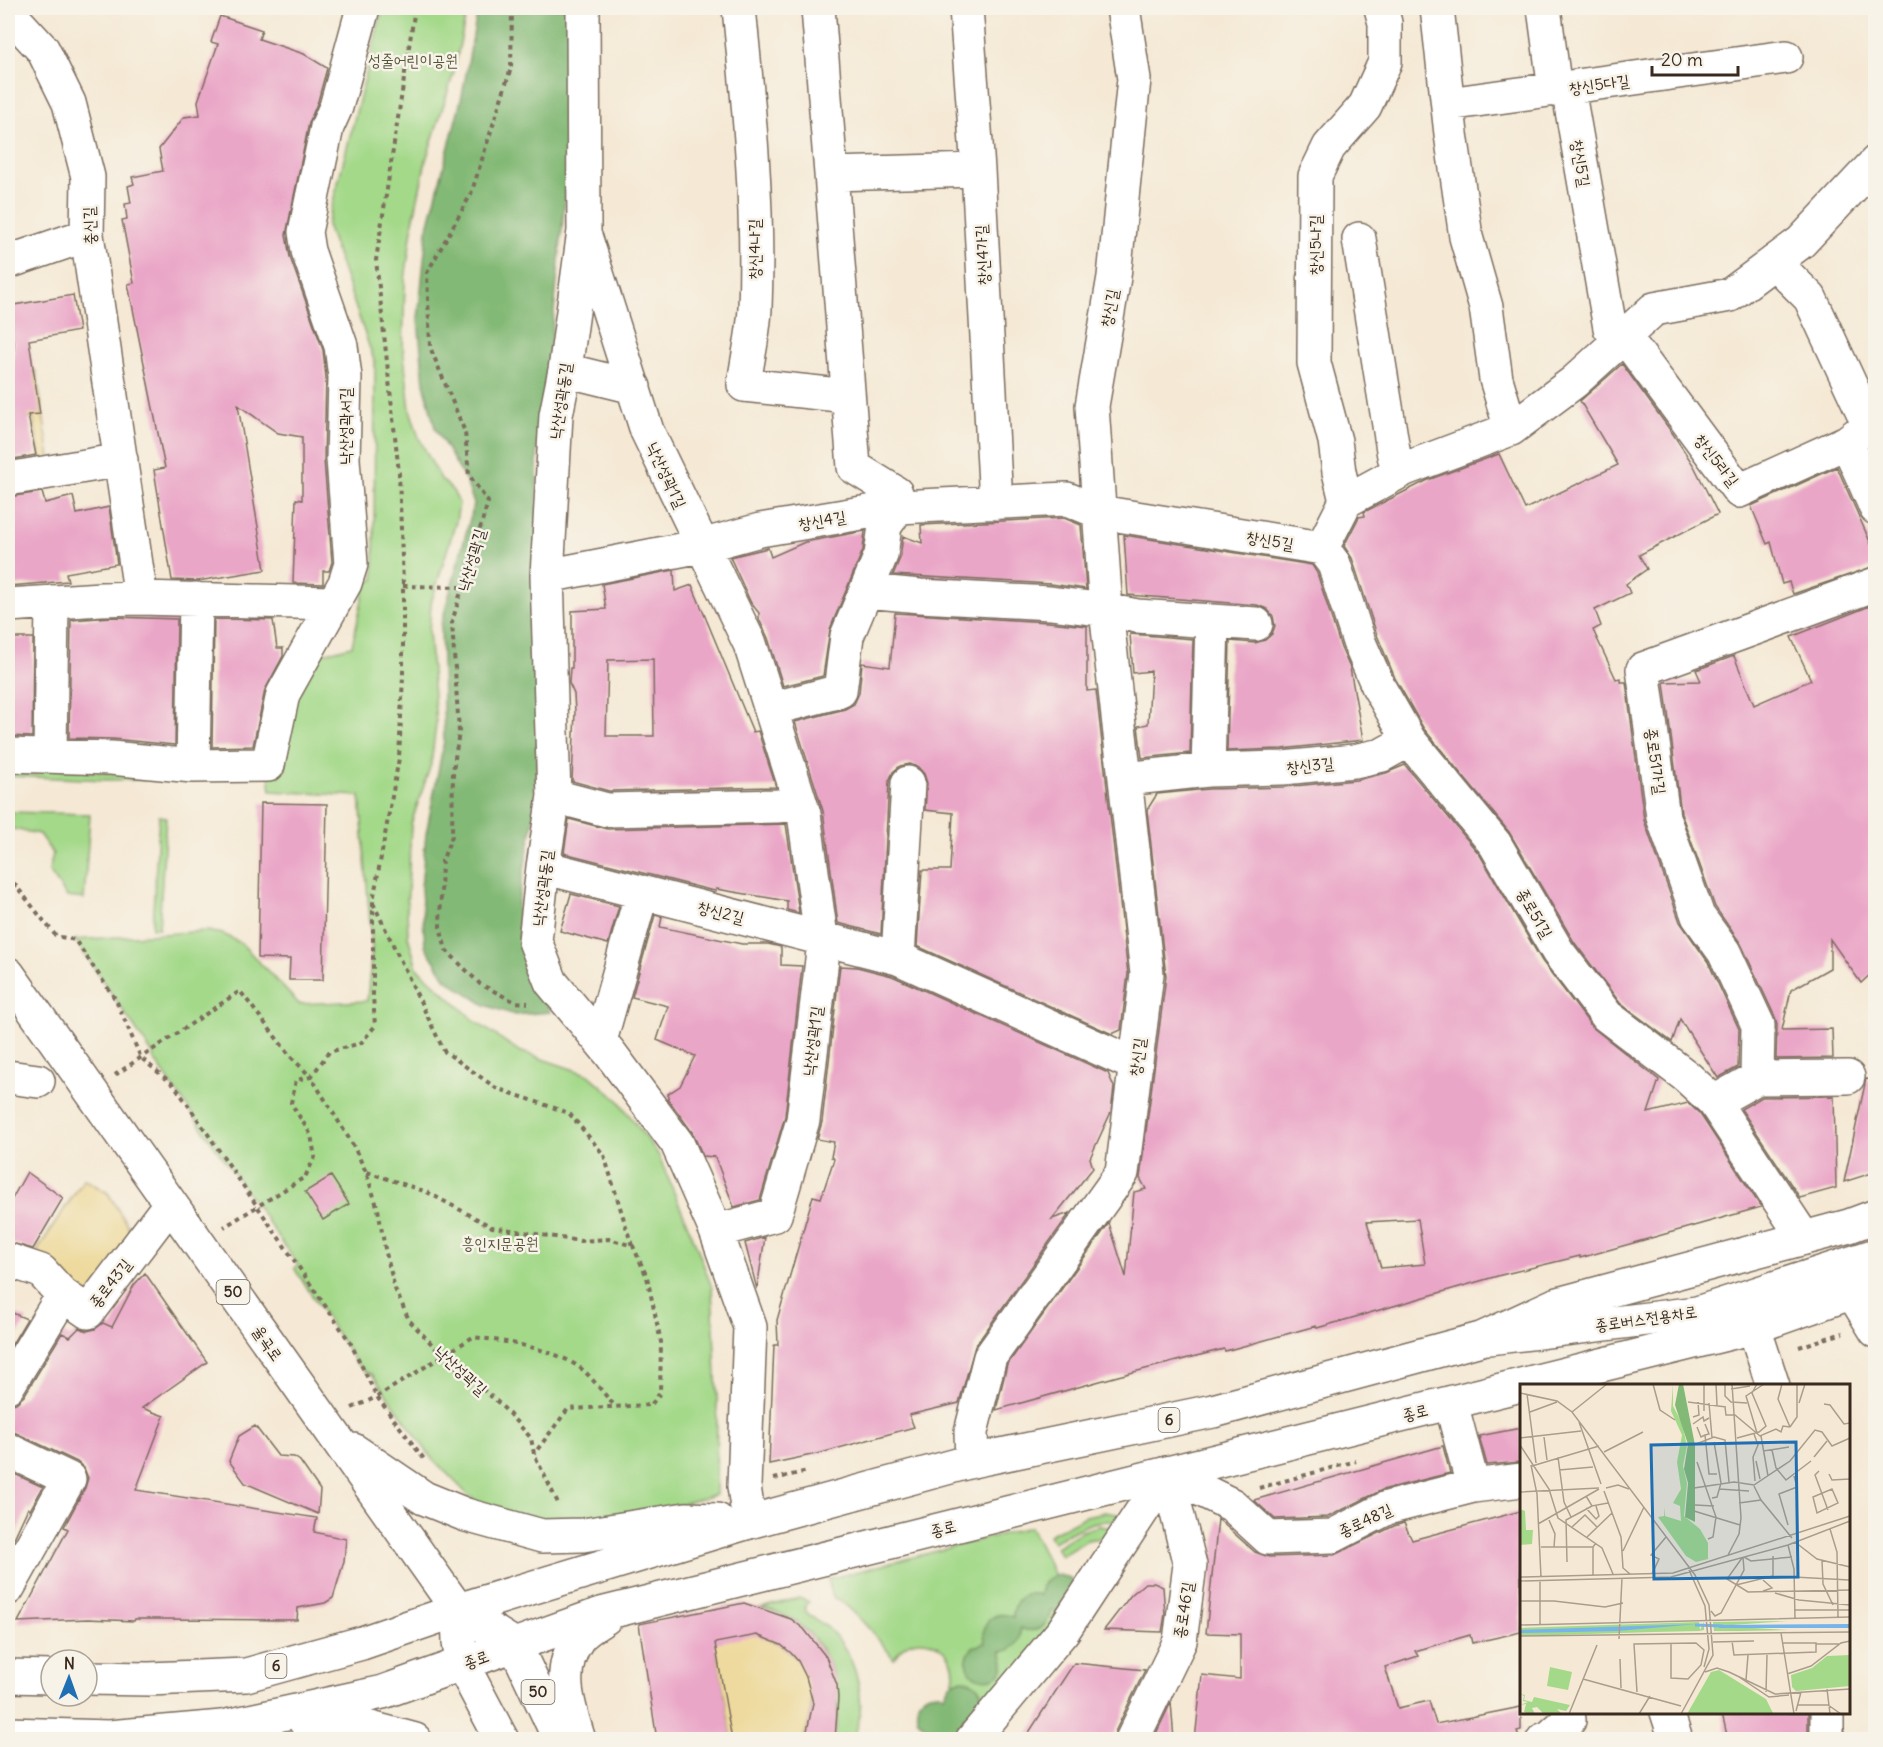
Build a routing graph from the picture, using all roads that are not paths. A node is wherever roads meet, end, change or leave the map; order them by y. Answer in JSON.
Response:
{"nodes":[{"id":1,"x":363,"y":8,"type":"edge"},
{"id":2,"x":583,"y":8,"type":"edge"},
{"id":3,"x":739,"y":8,"type":"edge"},
{"id":4,"x":818,"y":8,"type":"edge"},
{"id":5,"x":966,"y":8,"type":"edge"},
{"id":6,"x":1123,"y":8,"type":"edge"},
{"id":7,"x":1380,"y":8,"type":"edge"},
{"id":8,"x":1437,"y":8,"type":"edge"},
{"id":9,"x":1544,"y":8,"type":"edge"},
{"id":10,"x":8,"y":12,"type":"edge"},
{"id":11,"x":1786,"y":57,"type":"dead end"},
{"id":12,"x":1561,"y":89,"type":"junction"},
{"id":13,"x":1448,"y":104,"type":"junction"},
{"id":14,"x":1875,"y":162,"type":"edge"},
{"id":15,"x":978,"y":170,"type":"junction"},
{"id":16,"x":831,"y":174,"type":"junction"},
{"id":17,"x":584,"y":231,"type":"junction"},
{"id":18,"x":87,"y":236,"type":"junction"},
{"id":19,"x":1359,"y":239,"type":"dead end"},
{"id":20,"x":8,"y":262,"type":"edge"},
{"id":21,"x":1774,"y":262,"type":"junction"},
{"id":22,"x":1624,"y":337,"type":"junction"},
{"id":23,"x":565,"y":370,"type":"junction"},
{"id":24,"x":634,"y":387,"type":"junction"},
{"id":25,"x":848,"y":396,"type":"junction"},
{"id":26,"x":1511,"y":429,"type":"junction"},
{"id":27,"x":1864,"y":429,"type":"edge"},
{"id":28,"x":121,"y":460,"type":"junction"},
{"id":29,"x":1405,"y":469,"type":"junction"},
{"id":30,"x":8,"y":479,"type":"edge"},
{"id":31,"x":1346,"y":501,"type":"junction"},
{"id":32,"x":996,"y":503,"type":"junction"},
{"id":33,"x":898,"y":507,"type":"junction"},
{"id":34,"x":1875,"y":508,"type":"edge"},
{"id":35,"x":1099,"y":512,"type":"junction"},
{"id":36,"x":701,"y":546,"type":"junction"},
{"id":37,"x":1322,"y":548,"type":"junction"},
{"id":38,"x":547,"y":576,"type":"junction"},
{"id":39,"x":1875,"y":584,"type":"edge"},
{"id":40,"x":866,"y":591,"type":"junction"},
{"id":41,"x":141,"y":598,"type":"junction"},
{"id":42,"x":196,"y":599,"type":"junction"},
{"id":43,"x":52,"y":602,"type":"junction"},
{"id":44,"x":332,"y":603,"type":"junction"},
{"id":45,"x":8,"y":605,"type":"edge"},
{"id":46,"x":1106,"y":610,"type":"junction"},
{"id":47,"x":1212,"y":621,"type":"junction"},
{"id":48,"x":1256,"y":624,"type":"dead end"},
{"id":49,"x":771,"y":710,"type":"junction"},
{"id":50,"x":1409,"y":740,"type":"junction"},
{"id":51,"x":8,"y":755,"type":"edge"},
{"id":52,"x":50,"y":756,"type":"junction"},
{"id":53,"x":193,"y":766,"type":"junction"},
{"id":54,"x":1208,"y":770,"type":"junction"},
{"id":55,"x":1125,"y":779,"type":"junction"},
{"id":56,"x":908,"y":783,"type":"dead end"},
{"id":57,"x":555,"y":796,"type":"junction"},
{"id":58,"x":800,"y":804,"type":"junction"},
{"id":59,"x":543,"y":867,"type":"junction"},
{"id":60,"x":642,"y":892,"type":"junction"},
{"id":61,"x":820,"y":937,"type":"junction"},
{"id":62,"x":898,"y":958,"type":"junction"},
{"id":63,"x":8,"y":974,"type":"edge"},
{"id":64,"x":600,"y":1041,"type":"junction"},
{"id":65,"x":1136,"y":1065,"type":"junction"},
{"id":66,"x":1848,"y":1077,"type":"dead end"},
{"id":67,"x":1757,"y":1078,"type":"junction"},
{"id":68,"x":56,"y":1081,"type":"edge"},
{"id":69,"x":1714,"y":1102,"type":"junction"},
{"id":70,"x":171,"y":1204,"type":"junction"},
{"id":71,"x":1875,"y":1216,"type":"edge"},
{"id":72,"x":716,"y":1231,"type":"junction"},
{"id":73,"x":1804,"y":1238,"type":"junction"},
{"id":74,"x":1875,"y":1255,"type":"edge"},
{"id":75,"x":8,"y":1260,"type":"edge"},
{"id":76,"x":1864,"y":1288,"type":"edge"},
{"id":77,"x":63,"y":1295,"type":"junction"},
{"id":78,"x":1754,"y":1327,"type":"junction"},
{"id":79,"x":1875,"y":1331,"type":"edge"},
{"id":80,"x":1481,"y":1339,"type":"junction"},
{"id":81,"x":1524,"y":1384,"type":"edge"},
{"id":82,"x":1772,"y":1384,"type":"edge"},
{"id":83,"x":1520,"y":1385,"type":"edge"},
{"id":84,"x":8,"y":1386,"type":"edge"},
{"id":85,"x":1451,"y":1402,"type":"junction"},
{"id":86,"x":330,"y":1430,"type":"junction"},
{"id":87,"x":8,"y":1450,"type":"edge"},
{"id":88,"x":972,"y":1461,"type":"junction"},
{"id":89,"x":1167,"y":1473,"type":"junction"},
{"id":90,"x":1520,"y":1480,"type":"edge"},
{"id":91,"x":1473,"y":1486,"type":"junction"},
{"id":92,"x":749,"y":1522,"type":"junction"},
{"id":93,"x":8,"y":1588,"type":"edge"},
{"id":94,"x":620,"y":1609,"type":"junction"},
{"id":95,"x":458,"y":1610,"type":"junction"},
{"id":96,"x":515,"y":1645,"type":"junction"},
{"id":97,"x":462,"y":1664,"type":"junction"},
{"id":98,"x":8,"y":1676,"type":"edge"},
{"id":99,"x":39,"y":1677,"type":"edge"},
{"id":100,"x":99,"y":1678,"type":"edge"},
{"id":101,"x":1667,"y":1714,"type":"edge"},
{"id":102,"x":1827,"y":1714,"type":"edge"},
{"id":103,"x":1568,"y":1717,"type":"edge"},
{"id":104,"x":222,"y":1727,"type":"junction"},
{"id":105,"x":8,"y":1734,"type":"edge"},
{"id":106,"x":415,"y":1740,"type":"edge"},
{"id":107,"x":502,"y":1740,"type":"edge"},
{"id":108,"x":560,"y":1740,"type":"edge"},
{"id":109,"x":579,"y":1740,"type":"edge"},
{"id":110,"x":972,"y":1740,"type":"edge"},
{"id":111,"x":1132,"y":1740,"type":"edge"},
{"id":112,"x":1543,"y":1740,"type":"edge"},
{"id":113,"x":1676,"y":1740,"type":"edge"},
{"id":114,"x":1827,"y":1740,"type":"edge"}],
"edges":[{"from":1,"to":44,"type":"street","name":"낙산성곽서길"},
{"from":2,"to":17,"type":"street","name":"낙산성곽동길"},
{"from":3,"to":25,"type":"street","name":"창신4나길"},
{"from":4,"to":16,"type":"street"},
{"from":5,"to":15,"type":"street","name":"창신4가길"},
{"from":6,"to":35,"type":"street","name":"창신길"},
{"from":7,"to":31,"type":"street","name":"창신5나길"},
{"from":8,"to":13,"type":"street"},
{"from":9,"to":12,"type":"street","name":"창신5길"},
{"from":10,"to":18,"type":"street","name":"충신길"},
{"from":11,"to":12,"type":"street","name":"창신5다길"},
{"from":12,"to":13,"type":"street","name":"창신5다길"},
{"from":12,"to":22,"type":"street","name":"창신5길"},
{"from":13,"to":26,"type":"street"},
{"from":14,"to":21,"type":"street"},
{"from":15,"to":16,"type":"street"},
{"from":15,"to":32,"type":"street","name":"창신4가길"},
{"from":16,"to":25,"type":"street"},
{"from":17,"to":23,"type":"street","name":"낙산성곽동길"},
{"from":17,"to":24,"type":"street","name":"낙산성곽1길"},
{"from":18,"to":20,"type":"street"},
{"from":18,"to":28,"type":"street","name":"충신길"},
{"from":19,"to":29,"type":"street"},
{"from":21,"to":22,"type":"street"},
{"from":21,"to":27,"type":"street"},
{"from":22,"to":26,"type":"street"},
{"from":22,"to":27,"type":"street","name":"창신5라길"},
{"from":23,"to":24,"type":"street"},
{"from":23,"to":38,"type":"street","name":"낙산성곽동길"},
{"from":24,"to":36,"type":"street","name":"낙산성곽1길"},
{"from":25,"to":33,"type":"street"},
{"from":26,"to":29,"type":"street"},
{"from":27,"to":34,"type":"street"},
{"from":28,"to":30,"type":"street"},
{"from":28,"to":41,"type":"street","name":"충신길"},
{"from":29,"to":31,"type":"street"},
{"from":31,"to":37,"type":"street"},
{"from":32,"to":33,"type":"street","name":"창신4길"},
{"from":32,"to":35,"type":"street","name":"창신4길"},
{"from":33,"to":36,"type":"street","name":"창신4길"},
{"from":33,"to":40,"type":"street"},
{"from":35,"to":37,"type":"street","name":"창신5길"},
{"from":35,"to":46,"type":"street","name":"창신길"},
{"from":36,"to":38,"type":"street","name":"창신4길"},
{"from":36,"to":49,"type":"street","name":"낙산성곽1길"},
{"from":37,"to":50,"type":"street","name":"종로51길"},
{"from":38,"to":57,"type":"street","name":"낙산성곽동길"},
{"from":39,"to":67,"type":"street","name":"종로51가길"},
{"from":40,"to":46,"type":"street"},
{"from":40,"to":49,"type":"street"},
{"from":41,"to":42,"type":"street"},
{"from":41,"to":43,"type":"street"},
{"from":42,"to":44,"type":"street"},
{"from":42,"to":53,"type":"street"},
{"from":43,"to":45,"type":"street"},
{"from":43,"to":52,"type":"street"},
{"from":44,"to":53,"type":"street","name":"낙산성곽서길"},
{"from":46,"to":47,"type":"street"},
{"from":46,"to":55,"type":"street","name":"창신길"},
{"from":47,"to":48,"type":"street"},
{"from":47,"to":54,"type":"street"},
{"from":49,"to":58,"type":"street","name":"낙산성곽1길"},
{"from":50,"to":54,"type":"street","name":"창신3길"},
{"from":50,"to":69,"type":"street","name":"종로51길"},
{"from":51,"to":52,"type":"street","name":"낙산성곽서길"},
{"from":52,"to":53,"type":"street","name":"낙산성곽서길"},
{"from":54,"to":55,"type":"street","name":"창신3길"},
{"from":55,"to":65,"type":"street","name":"창신길"},
{"from":56,"to":62,"type":"street"},
{"from":57,"to":58,"type":"street"},
{"from":57,"to":59,"type":"street","name":"낙산성곽동길"},
{"from":58,"to":61,"type":"street","name":"낙산성곽1길"},
{"from":59,"to":60,"type":"street","name":"창신2길"},
{"from":59,"to":64,"type":"street","name":"낙산성곽동길"},
{"from":60,"to":61,"type":"street","name":"창신2길"},
{"from":60,"to":64,"type":"street"},
{"from":61,"to":62,"type":"street","name":"창신2길"},
{"from":61,"to":72,"type":"street","name":"낙산성곽1길"},
{"from":62,"to":65,"type":"street","name":"창신2길"},
{"from":63,"to":68,"type":"street","name":"율곡로","number":"50"},
{"from":64,"to":72,"type":"street"},
{"from":65,"to":88,"type":"street","name":"창신길"},
{"from":66,"to":67,"type":"street"},
{"from":67,"to":69,"type":"street"},
{"from":68,"to":70,"type":"street","name":"율곡로","number":"50"},
{"from":69,"to":73,"type":"street","name":"종로51길"},
{"from":70,"to":77,"type":"street","name":"종로43길"},
{"from":70,"to":86,"type":"street","name":"율곡로","number":"50"},
{"from":71,"to":73,"type":"street","number":"6"},
{"from":72,"to":92,"type":"street"},
{"from":73,"to":80,"type":"street","number":"6"},
{"from":74,"to":80,"type":"street","name":"종로버스전용차로"},
{"from":75,"to":77,"type":"street"},
{"from":76,"to":78,"type":"street","name":"종로"},
{"from":76,"to":79,"type":"street"},
{"from":77,"to":84,"type":"street","name":"종로43길"},
{"from":78,"to":81,"type":"street","name":"종로"},
{"from":78,"to":82,"type":"street"},
{"from":80,"to":88,"type":"street","number":"6"},
{"from":83,"to":85,"type":"street","name":"종로"},
{"from":85,"to":89,"type":"street","name":"종로"},
{"from":85,"to":91,"type":"street"},
{"from":86,"to":92,"type":"street"},
{"from":86,"to":95,"type":"street","name":"율곡로","number":"50"},
{"from":87,"to":93,"type":"street"},
{"from":88,"to":92,"type":"street","number":"6"},
{"from":89,"to":91,"type":"street","name":"종로48길"},
{"from":89,"to":94,"type":"street","name":"종로"},
{"from":89,"to":110,"type":"street"},
{"from":89,"to":111,"type":"street","name":"종로46길"},
{"from":90,"to":91,"type":"street","name":"종로48길"},
{"from":92,"to":95,"type":"street","number":"6"},
{"from":94,"to":96,"type":"street","name":"종로"},
{"from":94,"to":109,"type":"street"},
{"from":95,"to":96,"type":"street","name":"율곡로"},
{"from":95,"to":97,"type":"street"},
{"from":95,"to":100,"type":"street","number":"6"},
{"from":96,"to":97,"type":"street","name":"종로"},
{"from":96,"to":108,"type":"street","number":"50"},
{"from":97,"to":104,"type":"street","name":"종로"},
{"from":97,"to":107,"type":"street"},
{"from":98,"to":99,"type":"street"},
{"from":101,"to":113,"type":"street"},
{"from":102,"to":114,"type":"street"},
{"from":103,"to":112,"type":"street"},
{"from":104,"to":105,"type":"street","name":"종로"},
{"from":104,"to":106,"type":"street"}]}
